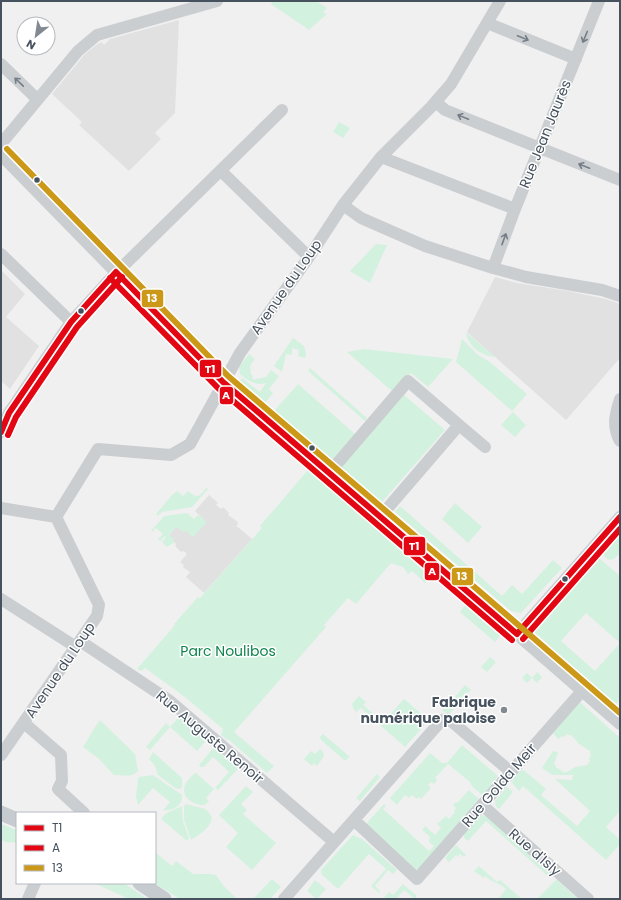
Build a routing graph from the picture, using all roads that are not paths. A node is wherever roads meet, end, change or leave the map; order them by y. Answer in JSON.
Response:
{"nodes":[{"id":1,"x":500,"y":1,"type":"edge"},
{"id":2,"x":599,"y":1,"type":"edge"},
{"id":3,"x":210,"y":2,"type":"edge"},
{"id":4,"x":487,"y":23,"type":"junction"},
{"id":5,"x":576,"y":59,"type":"junction"},
{"id":6,"x":1,"y":64,"type":"edge"},
{"id":7,"x":37,"y":99,"type":"junction"},
{"id":8,"x":436,"y":102,"type":"junction"},
{"id":9,"x":282,"y":110,"type":"dead end"},
{"id":10,"x":1,"y":144,"type":"edge"},
{"id":11,"x":540,"y":148,"type":"junction"},
{"id":12,"x":1,"y":155,"type":"edge"},
{"id":13,"x":381,"y":157,"type":"junction"},
{"id":14,"x":221,"y":171,"type":"junction"},
{"id":15,"x":620,"y":180,"type":"edge"},
{"id":16,"x":343,"y":204,"type":"junction"},
{"id":17,"x":515,"y":209,"type":"junction"},
{"id":18,"x":1,"y":254,"type":"edge"},
{"id":19,"x":309,"y":257,"type":"junction"},
{"id":20,"x":493,"y":268,"type":"junction"},
{"id":21,"x":116,"y":272,"type":"junction"},
{"id":22,"x":620,"y":296,"type":"edge"},
{"id":23,"x":71,"y":322,"type":"junction"},
{"id":24,"x":223,"y":382,"type":"junction"},
{"id":25,"x":620,"y":399,"type":"edge"},
{"id":26,"x":459,"y":425,"type":"junction"},
{"id":27,"x":1,"y":432,"type":"edge"},
{"id":28,"x":620,"y":441,"type":"edge"},
{"id":29,"x":485,"y":447,"type":"dead end"},
{"id":30,"x":329,"y":473,"type":"junction"},
{"id":31,"x":1,"y":508,"type":"edge"},
{"id":32,"x":56,"y":517,"type":"junction"},
{"id":33,"x":380,"y":517,"type":"junction"},
{"id":34,"x":620,"y":517,"type":"edge"},
{"id":35,"x":1,"y":599,"type":"edge"},
{"id":36,"x":517,"y":634,"type":"junction"},
{"id":37,"x":78,"y":644,"type":"junction"},
{"id":38,"x":582,"y":691,"type":"junction"},
{"id":39,"x":24,"y":723,"type":"junction"},
{"id":40,"x":620,"y":724,"type":"edge"},
{"id":41,"x":1,"y":755,"type":"edge"},
{"id":42,"x":510,"y":772,"type":"junction"},
{"id":43,"x":482,"y":805,"type":"junction"},
{"id":44,"x":83,"y":812,"type":"edge"},
{"id":45,"x":1,"y":813,"type":"edge"},
{"id":46,"x":16,"y":820,"type":"edge"},
{"id":47,"x":354,"y":820,"type":"junction"},
{"id":48,"x":334,"y":842,"type":"junction"},
{"id":49,"x":35,"y":884,"type":"edge"},
{"id":50,"x":142,"y":884,"type":"edge"},
{"id":51,"x":28,"y":899,"type":"edge"},
{"id":52,"x":164,"y":899,"type":"edge"},
{"id":53,"x":284,"y":899,"type":"edge"},
{"id":54,"x":588,"y":899,"type":"edge"}],
"edges":[{"from":1,"to":4,"type":"street","name":"Avenue du Loup"},
{"from":2,"to":5,"type":"street","name":"Rue Jean Jaurès","one_way":true},
{"from":3,"to":7,"type":"street"},
{"from":4,"to":5,"type":"street","one_way":true},
{"from":4,"to":8,"type":"street","name":"Avenue du Loup"},
{"from":5,"to":11,"type":"street","name":"Rue Jean Jaurès"},
{"from":7,"to":6,"type":"street","one_way":true},
{"from":7,"to":10,"type":"street"},
{"from":11,"to":8,"type":"street","one_way":true},
{"from":8,"to":13,"type":"street","name":"Avenue du Loup"},
{"from":9,"to":14,"type":"street"},
{"from":15,"to":11,"type":"street","one_way":true},
{"from":11,"to":17,"type":"street","name":"Rue Jean Jaurès"},
{"from":12,"to":21,"type":"street"},
{"from":13,"to":16,"type":"street","name":"Avenue du Loup"},
{"from":13,"to":17,"type":"street"},
{"from":14,"to":19,"type":"street"},
{"from":14,"to":21,"type":"street"},
{"from":16,"to":19,"type":"street","name":"Avenue du Loup"},
{"from":16,"to":20,"type":"street"},
{"from":20,"to":17,"type":"street","name":"Rue Jean Jaurès","one_way":true},
{"from":18,"to":23,"type":"street"},
{"from":19,"to":24,"type":"street","name":"Avenue du Loup"},
{"from":20,"to":22,"type":"street"},
{"from":21,"to":23,"type":"street"},
{"from":21,"to":24,"type":"street"},
{"from":23,"to":27,"type":"street"},
{"from":24,"to":30,"type":"street"},
{"from":24,"to":32,"type":"street","name":"Avenue du Loup"},
{"from":25,"to":28,"type":"street"},
{"from":26,"to":29,"type":"street"},
{"from":26,"to":30,"type":"street"},
{"from":26,"to":33,"type":"street"},
{"from":30,"to":33,"type":"street"},
{"from":31,"to":32,"type":"street"},
{"from":32,"to":37,"type":"street","name":"Avenue du Loup"},
{"from":33,"to":36,"type":"street"},
{"from":34,"to":36,"type":"street"},
{"from":35,"to":37,"type":"street","name":"Rue Auguste Renoir"},
{"from":36,"to":38,"type":"street"},
{"from":37,"to":39,"type":"street","name":"Avenue du Loup"},
{"from":37,"to":48,"type":"street","name":"Rue Auguste Renoir"},
{"from":38,"to":40,"type":"street"},
{"from":38,"to":42,"type":"street","name":"Rue Golda Meir"},
{"from":39,"to":41,"type":"street","name":"Avenue du Loup"},
{"from":39,"to":44,"type":"street"},
{"from":42,"to":43,"type":"street","name":"Rue Golda Meir"},
{"from":42,"to":47,"type":"street"},
{"from":43,"to":47,"type":"street","name":"Rue Golda Meir"},
{"from":43,"to":54,"type":"street","name":"Rue d'Isly"},
{"from":45,"to":46,"type":"main road"},
{"from":47,"to":48,"type":"street"},
{"from":48,"to":53,"type":"street"},
{"from":49,"to":51,"type":"street"},
{"from":50,"to":52,"type":"main road"}]}
